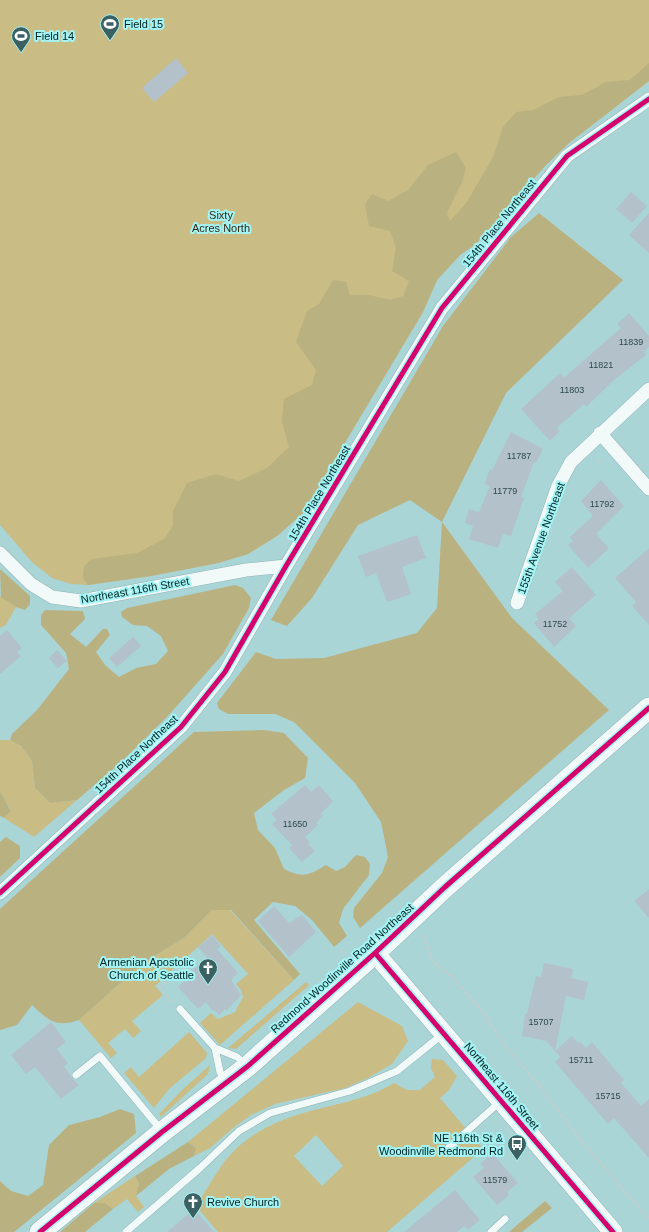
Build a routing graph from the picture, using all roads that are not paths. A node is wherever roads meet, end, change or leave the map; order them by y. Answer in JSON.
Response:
{"nodes":[{"id":1,"x":649,"y":99,"type":"edge"},
{"id":2,"x":649,"y":389,"type":"edge"},
{"id":3,"x":600,"y":433,"type":"junction"},
{"id":4,"x":649,"y":489,"type":"edge"},
{"id":5,"x":0,"y":553,"type":"edge"},
{"id":6,"x":286,"y":566,"type":"junction"},
{"id":7,"x":517,"y":602,"type":"dead end"},
{"id":8,"x":649,"y":708,"type":"edge"},
{"id":9,"x":0,"y":893,"type":"edge"},
{"id":10,"x":375,"y":953,"type":"junction"},
{"id":11,"x":180,"y":1009,"type":"road end"},
{"id":12,"x":444,"y":1034,"type":"junction"},
{"id":13,"x":215,"y":1048,"type":"junction"},
{"id":14,"x":248,"y":1066,"type":"junction"},
{"id":15,"x":76,"y":1075,"type":"dead end"},
{"id":16,"x":226,"y":1085,"type":"junction"},
{"id":17,"x":501,"y":1101,"type":"junction"},
{"id":18,"x":162,"y":1132,"type":"junction"},
{"id":19,"x":449,"y":1147,"type":"dead end"},
{"id":20,"x":505,"y":1219,"type":"dead end"},
{"id":21,"x":40,"y":1232,"type":"edge"},
{"id":22,"x":126,"y":1232,"type":"edge"},
{"id":23,"x":491,"y":1232,"type":"edge"},
{"id":24,"x":613,"y":1232,"type":"edge"}],
"edges":[{"from":1,"to":6,"type":"street","name":"154th Place Northeast"},
{"from":2,"to":3,"type":"street","name":"155th Avenue Northeast"},
{"from":3,"to":4,"type":"street"},
{"from":3,"to":7,"type":"street","name":"155th Avenue Northeast"},
{"from":5,"to":6,"type":"street","name":"Northeast 116th Street"},
{"from":6,"to":9,"type":"street","name":"154th Place Northeast"},
{"from":8,"to":10,"type":"main road","name":"Redmond-Woodinville Road Northeast"},
{"from":10,"to":12,"type":"street","name":"Northeast 116th Street"},
{"from":10,"to":14,"type":"main road","name":"Redmond-Woodinville Road Northeast"},
{"from":11,"to":13,"type":"lane"},
{"from":12,"to":17,"type":"street","name":"Northeast 116th Street"},
{"from":12,"to":22,"type":"lane"},
{"from":13,"to":14,"type":"lane"},
{"from":13,"to":16,"type":"lane"},
{"from":14,"to":16,"type":"main road","name":"Redmond-Woodinville Road Northeast"},
{"from":15,"to":18,"type":"lane"},
{"from":16,"to":18,"type":"main road","name":"Redmond-Woodinville Road Northeast"},
{"from":17,"to":19,"type":"lane"},
{"from":17,"to":24,"type":"street","name":"Northeast 116th Street"},
{"from":18,"to":21,"type":"main road","name":"Redmond-Woodinville Road Northeast"},
{"from":20,"to":23,"type":"lane"}]}
